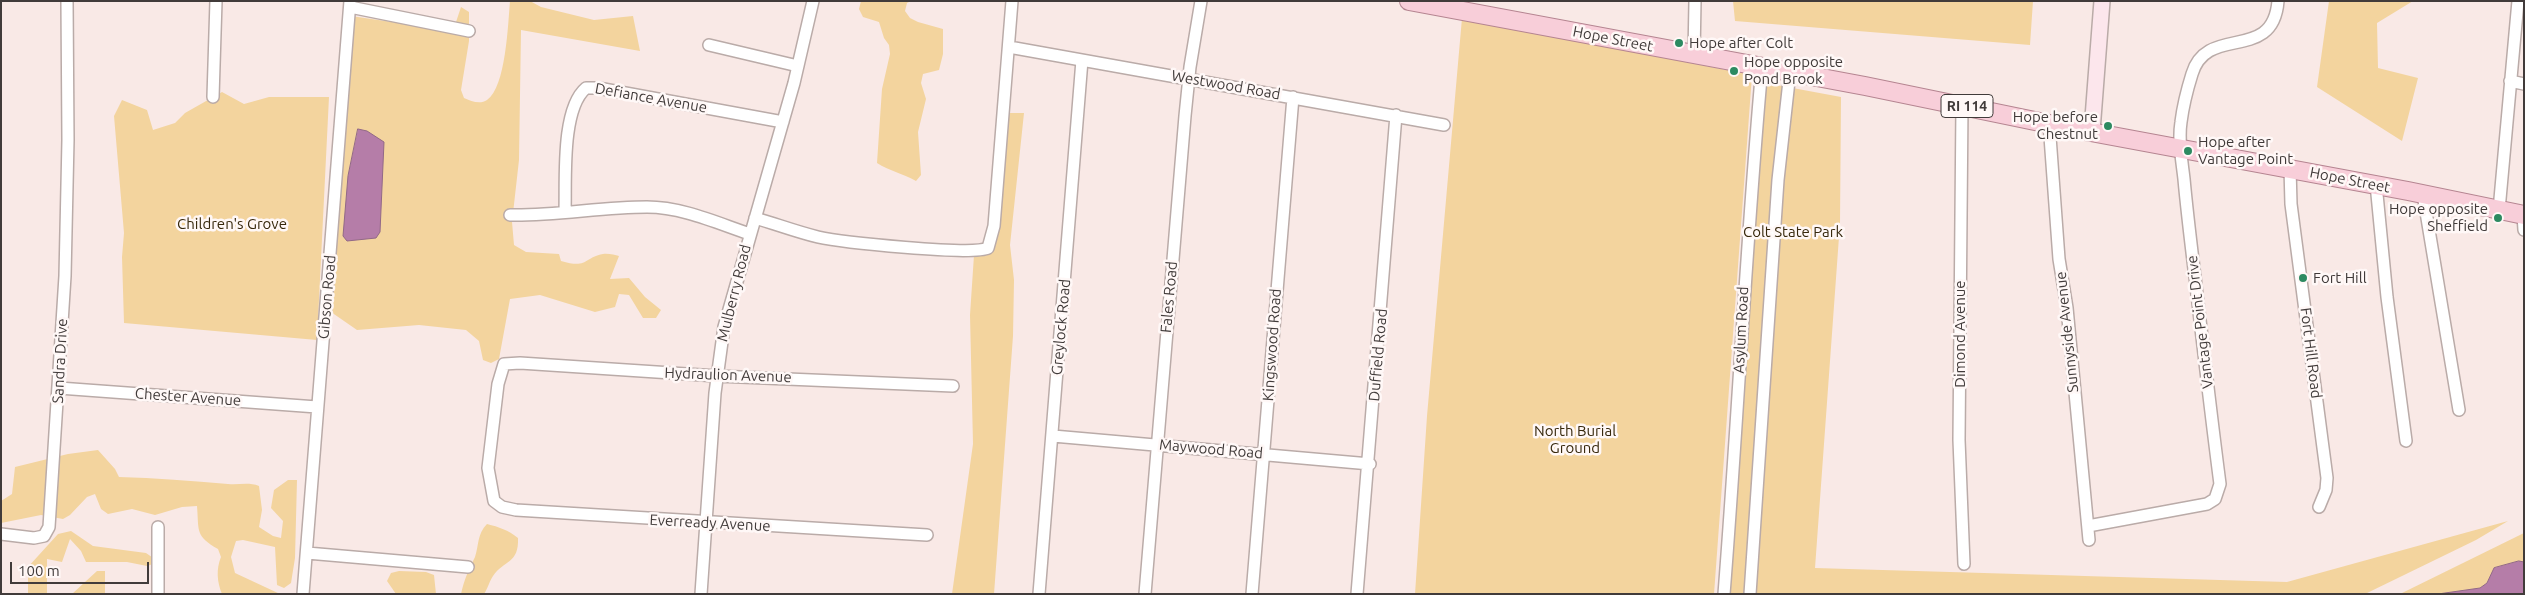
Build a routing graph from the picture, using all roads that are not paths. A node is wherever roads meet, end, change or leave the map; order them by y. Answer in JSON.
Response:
{"nodes":[{"id":1,"x":67,"y":1,"type":"edge"},
{"id":2,"x":216,"y":1,"type":"edge"},
{"id":3,"x":813,"y":1,"type":"edge"},
{"id":4,"x":1012,"y":1,"type":"edge"},
{"id":5,"x":1201,"y":1,"type":"edge"},
{"id":6,"x":1409,"y":1,"type":"edge"},
{"id":7,"x":1695,"y":1,"type":"edge"},
{"id":8,"x":2102,"y":1,"type":"edge"},
{"id":9,"x":2278,"y":1,"type":"edge"},
{"id":10,"x":2518,"y":1,"type":"edge"},
{"id":11,"x":350,"y":4,"type":"edge"},
{"id":12,"x":469,"y":31,"type":"dead end"},
{"id":13,"x":709,"y":44,"type":"dead end"},
{"id":14,"x":1009,"y":47,"type":"junction"},
{"id":15,"x":1694,"y":55,"type":"junction"},
{"id":16,"x":1082,"y":60,"type":"junction"},
{"id":17,"x":798,"y":66,"type":"junction"},
{"id":18,"x":1762,"y":67,"type":"junction"},
{"id":19,"x":1790,"y":72,"type":"junction"},
{"id":20,"x":1189,"y":79,"type":"junction"},
{"id":21,"x":2510,"y":81,"type":"junction"},
{"id":22,"x":2524,"y":84,"type":"edge"},
{"id":23,"x":213,"y":97,"type":"dead end"},
{"id":24,"x":1293,"y":97,"type":"junction"},
{"id":25,"x":1962,"y":105,"type":"junction"},
{"id":26,"x":1396,"y":115,"type":"junction"},
{"id":27,"x":783,"y":122,"type":"junction"},
{"id":28,"x":2049,"y":123,"type":"junction"},
{"id":29,"x":1444,"y":125,"type":"dead end"},
{"id":30,"x":2092,"y":131,"type":"junction"},
{"id":31,"x":2180,"y":148,"type":"junction"},
{"id":32,"x":2290,"y":168,"type":"junction"},
{"id":33,"x":2376,"y":184,"type":"junction"},
{"id":34,"x":2423,"y":194,"type":"junction"},
{"id":35,"x":2499,"y":210,"type":"junction"},
{"id":36,"x":565,"y":211,"type":"junction"},
{"id":37,"x":510,"y":215,"type":"dead end"},
{"id":38,"x":755,"y":218,"type":"junction"},
{"id":39,"x":2523,"y":220,"type":"edge"},
{"id":40,"x":750,"y":234,"type":"junction"},
{"id":41,"x":717,"y":376,"type":"junction"},
{"id":42,"x":953,"y":386,"type":"dead end"},
{"id":43,"x":59,"y":388,"type":"junction"},
{"id":44,"x":317,"y":407,"type":"junction"},
{"id":45,"x":2459,"y":410,"type":"dead end"},
{"id":46,"x":1053,"y":436,"type":"junction"},
{"id":47,"x":2406,"y":441,"type":"dead end"},
{"id":48,"x":1158,"y":444,"type":"junction"},
{"id":49,"x":1263,"y":453,"type":"junction"},
{"id":50,"x":1370,"y":464,"type":"junction"},
{"id":51,"x":495,"y":502,"type":"joint"},
{"id":52,"x":2319,"y":508,"type":"dead end"},
{"id":53,"x":706,"y":522,"type":"junction"},
{"id":54,"x":2088,"y":526,"type":"junction"},
{"id":55,"x":158,"y":527,"type":"dead end"},
{"id":56,"x":1,"y":534,"type":"edge"},
{"id":57,"x":927,"y":534,"type":"dead end"},
{"id":58,"x":2089,"y":540,"type":"dead end"},
{"id":59,"x":307,"y":553,"type":"junction"},
{"id":60,"x":1964,"y":564,"type":"dead end"},
{"id":61,"x":468,"y":567,"type":"dead end"},
{"id":62,"x":158,"y":594,"type":"edge"},
{"id":63,"x":303,"y":594,"type":"edge"},
{"id":64,"x":701,"y":594,"type":"edge"},
{"id":65,"x":1040,"y":594,"type":"edge"},
{"id":66,"x":1145,"y":594,"type":"edge"},
{"id":67,"x":1252,"y":594,"type":"edge"},
{"id":68,"x":1357,"y":594,"type":"edge"},
{"id":69,"x":1724,"y":594,"type":"edge"},
{"id":70,"x":1750,"y":594,"type":"edge"}],
"edges":[{"from":1,"to":43,"type":"street","name":"Sandra Drive"},
{"from":2,"to":23,"type":"street"},
{"from":3,"to":17,"type":"street","name":"Mulberry Road"},
{"from":4,"to":14,"type":"street"},
{"from":5,"to":20,"type":"street","name":"Fales Road"},
{"from":6,"to":15,"type":"main road","name":"Hope Street","number":"RI 114"},
{"from":7,"to":15,"type":"street"},
{"from":8,"to":30,"type":"street"},
{"from":9,"to":31,"type":"street","name":"Vantage Point Drive"},
{"from":10,"to":21,"type":"street"},
{"from":11,"to":12,"type":"street"},
{"from":11,"to":44,"type":"street","name":"Gibson Road"},
{"from":13,"to":17,"type":"street"},
{"from":14,"to":16,"type":"street","name":"Westwood Road"},
{"from":14,"to":38,"type":"street"},
{"from":15,"to":18,"type":"main road","name":"Hope Street","number":"RI 114"},
{"from":16,"to":20,"type":"street","name":"Westwood Road"},
{"from":16,"to":46,"type":"street","name":"Greylock Road"},
{"from":17,"to":27,"type":"street","name":"Mulberry Road"},
{"from":18,"to":19,"type":"main road","name":"Hope Street","number":"RI 114"},
{"from":18,"to":69,"type":"street","name":"Asylum Road"},
{"from":19,"to":25,"type":"main road","name":"Hope Street","number":"RI 114"},
{"from":19,"to":70,"type":"street","name":"Asylum Road"},
{"from":20,"to":24,"type":"street","name":"Westwood Road"},
{"from":20,"to":48,"type":"street","name":"Fales Road"},
{"from":21,"to":22,"type":"street"},
{"from":21,"to":35,"type":"street"},
{"from":24,"to":26,"type":"street","name":"Westwood Road"},
{"from":24,"to":49,"type":"street","name":"Kingswood Road"},
{"from":25,"to":28,"type":"main road","name":"Hope Street","number":"RI 114"},
{"from":25,"to":60,"type":"street","name":"Dimond Avenue"},
{"from":26,"to":29,"type":"street","name":"Westwood Road"},
{"from":26,"to":50,"type":"street","name":"Duffield Road"},
{"from":27,"to":36,"type":"street","name":"Defiance Avenue"},
{"from":27,"to":38,"type":"street","name":"Mulberry Road"},
{"from":28,"to":30,"type":"main road","name":"Hope Street","number":"RI 114"},
{"from":28,"to":54,"type":"street","name":"Sunnyside Avenue"},
{"from":30,"to":31,"type":"main road","name":"Hope Street","number":"RI 114"},
{"from":31,"to":32,"type":"main road","name":"Hope Street","number":"RI 114"},
{"from":31,"to":54,"type":"street","name":"Vantage Point Drive"},
{"from":32,"to":33,"type":"main road","name":"Hope Street","number":"RI 114"},
{"from":32,"to":52,"type":"street","name":"Fort Hill Road"},
{"from":33,"to":34,"type":"main road","name":"Hope Street","number":"RI 114"},
{"from":33,"to":47,"type":"street"},
{"from":34,"to":35,"type":"main road","name":"Hope Street","number":"RI 114"},
{"from":34,"to":45,"type":"street"},
{"from":35,"to":39,"type":"main road","name":"Hope Street","number":"RI 114"},
{"from":36,"to":37,"type":"street"},
{"from":36,"to":40,"type":"street"},
{"from":38,"to":40,"type":"street","name":"Mulberry Road"},
{"from":40,"to":41,"type":"street","name":"Mulberry Road"},
{"from":41,"to":42,"type":"street","name":"Hydraulion Avenue"},
{"from":41,"to":51,"type":"street","name":"Hydraulion Avenue"},
{"from":41,"to":53,"type":"street","name":"Mulberry Road"},
{"from":43,"to":44,"type":"street","name":"Chester Avenue"},
{"from":43,"to":56,"type":"street","name":"Sandra Drive"},
{"from":44,"to":59,"type":"street","name":"Gibson Road"},
{"from":46,"to":48,"type":"street","name":"Maywood Road"},
{"from":46,"to":65,"type":"street","name":"Greylock Road"},
{"from":48,"to":49,"type":"street","name":"Maywood Road"},
{"from":48,"to":66,"type":"street","name":"Fales Road"},
{"from":49,"to":50,"type":"street","name":"Maywood Road"},
{"from":49,"to":67,"type":"street","name":"Kingswood Road"},
{"from":50,"to":68,"type":"street","name":"Duffield Road"},
{"from":51,"to":53,"type":"street","name":"Everready Avenue"},
{"from":53,"to":57,"type":"street","name":"Everready Avenue"},
{"from":53,"to":64,"type":"street","name":"Mulberry Road"},
{"from":54,"to":58,"type":"street","name":"Sunnyside Avenue"},
{"from":55,"to":62,"type":"street"},
{"from":59,"to":61,"type":"street"},
{"from":59,"to":63,"type":"street","name":"Gibson Road"}]}
